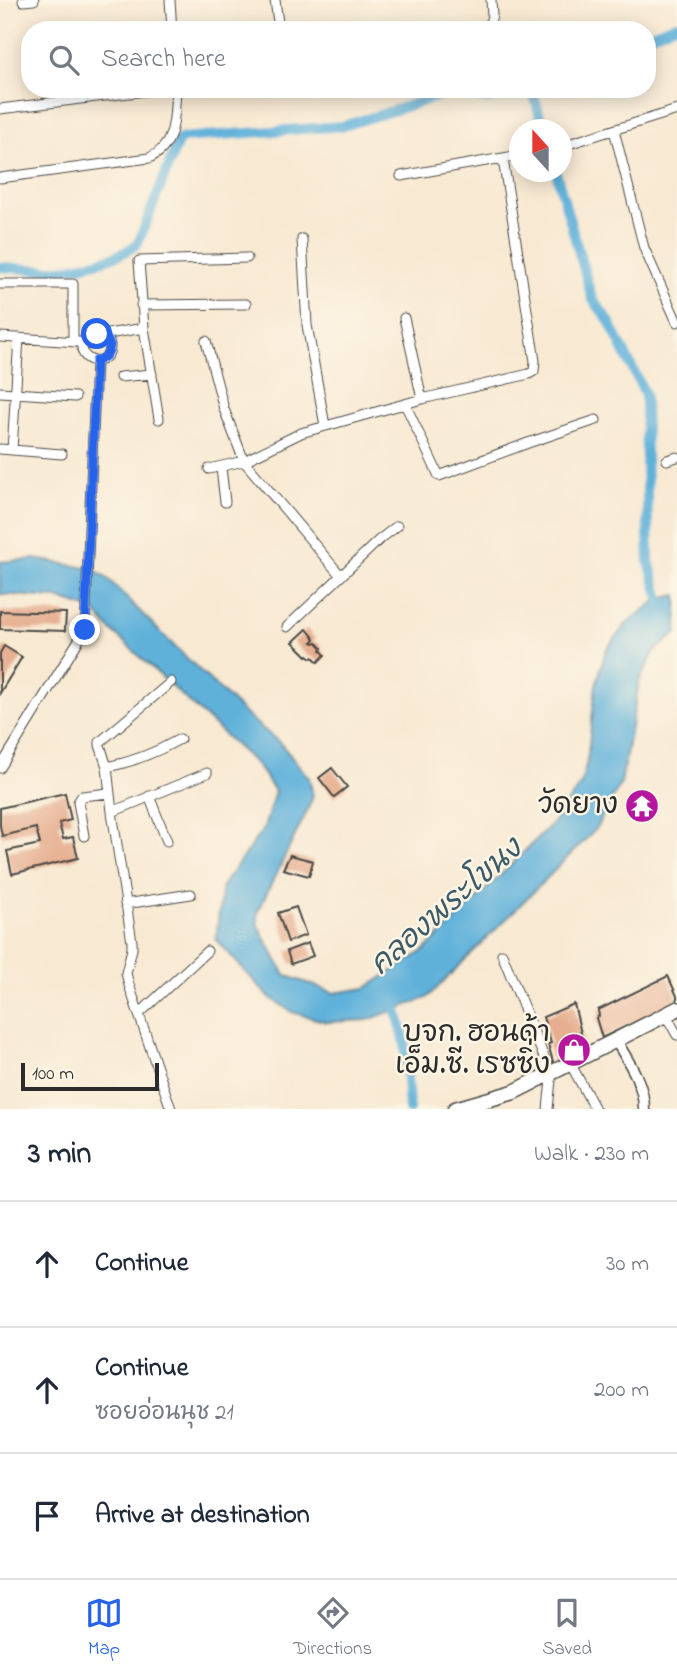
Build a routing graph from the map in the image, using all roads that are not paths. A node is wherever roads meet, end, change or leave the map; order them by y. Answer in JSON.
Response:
{"nodes":[{"id":1,"x":34,"y":0,"type":"edge"},
{"id":2,"x":170,"y":0,"type":"edge"},
{"id":3,"x":275,"y":0,"type":"edge"},
{"id":4,"x":491,"y":0,"type":"edge"},
{"id":5,"x":23,"y":1,"type":"edge"},
{"id":6,"x":171,"y":21,"type":"edge"},
{"id":7,"x":278,"y":21,"type":"edge"},
{"id":8,"x":490,"y":21,"type":"edge"},
{"id":9,"x":89,"y":98,"type":"edge"},
{"id":10,"x":175,"y":98,"type":"edge"},
{"id":11,"x":0,"y":109,"type":"edge"},
{"id":12,"x":677,"y":110,"type":"edge"},
{"id":13,"x":614,"y":130,"type":"junction"},
{"id":14,"x":572,"y":143,"type":"edge"},
{"id":15,"x":509,"y":158,"type":"edge"},
{"id":16,"x":503,"y":159,"type":"junction"},
{"id":17,"x":401,"y":176,"type":"dead end"},
{"id":18,"x":0,"y":178,"type":"edge"},
{"id":19,"x":302,"y":239,"type":"dead end"},
{"id":20,"x":247,"y":258,"type":"dead end"},
{"id":21,"x":0,"y":284,"type":"edge"},
{"id":22,"x":246,"y":304,"type":"dead end"},
{"id":23,"x":141,"y":306,"type":"junction"},
{"id":24,"x":404,"y":318,"type":"dead end"},
{"id":25,"x":677,"y":322,"type":"edge"},
{"id":26,"x":144,"y":328,"type":"junction"},
{"id":27,"x":102,"y":335,"type":"junction"},
{"id":28,"x":0,"y":337,"type":"edge"},
{"id":29,"x":19,"y":338,"type":"junction"},
{"id":30,"x":206,"y":341,"type":"dead end"},
{"id":31,"x":73,"y":342,"type":"junction"},
{"id":32,"x":83,"y":342,"type":"junction"},
{"id":33,"x":96,"y":361,"type":"junction"},
{"id":34,"x":152,"y":374,"type":"junction"},
{"id":35,"x":120,"y":377,"type":"dead end"},
{"id":36,"x":0,"y":392,"type":"edge"},
{"id":37,"x":15,"y":393,"type":"junction"},
{"id":38,"x":75,"y":397,"type":"dead end"},
{"id":39,"x":422,"y":399,"type":"junction"},
{"id":40,"x":405,"y":404,"type":"junction"},
{"id":41,"x":159,"y":419,"type":"dead end"},
{"id":42,"x":596,"y":420,"type":"dead end"},
{"id":43,"x":325,"y":426,"type":"junction"},
{"id":44,"x":0,"y":449,"type":"edge"},
{"id":45,"x":12,"y":450,"type":"junction"},
{"id":46,"x":62,"y":454,"type":"dead end"},
{"id":47,"x":677,"y":457,"type":"edge"},
{"id":48,"x":667,"y":460,"type":"dead end"},
{"id":49,"x":244,"y":461,"type":"junction"},
{"id":50,"x":221,"y":468,"type":"junction"},
{"id":51,"x":209,"y":469,"type":"dead end"},
{"id":52,"x":225,"y":502,"type":"dead end"},
{"id":53,"x":397,"y":526,"type":"dead end"},
{"id":54,"x":341,"y":576,"type":"junction"},
{"id":55,"x":287,"y":627,"type":"dead end"},
{"id":56,"x":171,"y":682,"type":"dead end"},
{"id":57,"x":180,"y":739,"type":"dead end"},
{"id":58,"x":107,"y":767,"type":"junction"},
{"id":59,"x":0,"y":768,"type":"edge"},
{"id":60,"x":207,"y":773,"type":"dead end"},
{"id":61,"x":110,"y":793,"type":"junction"},
{"id":62,"x":149,"y":796,"type":"junction"},
{"id":63,"x":112,"y":811,"type":"junction"},
{"id":64,"x":83,"y":836,"type":"dead end"},
{"id":65,"x":167,"y":841,"type":"dead end"},
{"id":66,"x":191,"y":894,"type":"dead end"},
{"id":67,"x":125,"y":904,"type":"junction"},
{"id":68,"x":207,"y":951,"type":"dead end"},
{"id":69,"x":502,"y":954,"type":"dead end"},
{"id":70,"x":139,"y":1014,"type":"junction"},
{"id":71,"x":672,"y":1016,"type":"edge"},
{"id":72,"x":677,"y":1035,"type":"edge"},
{"id":73,"x":617,"y":1043,"type":"junction"},
{"id":74,"x":572,"y":1066,"type":"junction"},
{"id":75,"x":551,"y":1076,"type":"junction"},
{"id":76,"x":171,"y":1109,"type":"edge"},
{"id":77,"x":459,"y":1109,"type":"edge"},
{"id":78,"x":489,"y":1109,"type":"edge"},
{"id":79,"x":548,"y":1109,"type":"edge"},
{"id":80,"x":595,"y":1109,"type":"edge"},
{"id":81,"x":643,"y":1109,"type":"edge"}],
"edges":[{"from":1,"to":5,"type":"street"},
{"from":2,"to":6,"type":"street"},
{"from":3,"to":7,"type":"street"},
{"from":4,"to":8,"type":"street"},
{"from":9,"to":11,"type":"street"},
{"from":10,"to":18,"type":"street"},
{"from":12,"to":13,"type":"street"},
{"from":13,"to":14,"type":"street"},
{"from":13,"to":25,"type":"street"},
{"from":15,"to":16,"type":"street"},
{"from":16,"to":17,"type":"street"},
{"from":16,"to":39,"type":"street"},
{"from":19,"to":43,"type":"street"},
{"from":20,"to":23,"type":"street"},
{"from":21,"to":31,"type":"street"},
{"from":22,"to":23,"type":"street"},
{"from":23,"to":26,"type":"street"},
{"from":24,"to":39,"type":"street"},
{"from":26,"to":27,"type":"street"},
{"from":26,"to":34,"type":"street"},
{"from":27,"to":32,"type":"street"},
{"from":27,"to":33,"type":"street"},
{"from":28,"to":29,"type":"street"},
{"from":29,"to":31,"type":"street"},
{"from":29,"to":37,"type":"street"},
{"from":30,"to":49,"type":"street"},
{"from":31,"to":32,"type":"street"},
{"from":32,"to":33,"type":"street"},
{"from":33,"to":59,"type":"street"},
{"from":34,"to":35,"type":"street"},
{"from":34,"to":41,"type":"street"},
{"from":36,"to":37,"type":"street"},
{"from":37,"to":38,"type":"street"},
{"from":37,"to":45,"type":"street"},
{"from":39,"to":40,"type":"street"},
{"from":40,"to":42,"type":"street"},
{"from":40,"to":43,"type":"street"},
{"from":43,"to":49,"type":"street"},
{"from":44,"to":45,"type":"street"},
{"from":45,"to":46,"type":"street"},
{"from":47,"to":48,"type":"street"},
{"from":49,"to":50,"type":"street"},
{"from":49,"to":54,"type":"street"},
{"from":50,"to":51,"type":"street"},
{"from":50,"to":52,"type":"street"},
{"from":53,"to":54,"type":"street"},
{"from":54,"to":55,"type":"street"},
{"from":56,"to":58,"type":"street"},
{"from":57,"to":58,"type":"street"},
{"from":58,"to":61,"type":"street"},
{"from":60,"to":62,"type":"street"},
{"from":61,"to":63,"type":"street"},
{"from":61,"to":64,"type":"street"},
{"from":62,"to":63,"type":"street"},
{"from":62,"to":65,"type":"street"},
{"from":63,"to":67,"type":"street"},
{"from":66,"to":67,"type":"street"},
{"from":67,"to":70,"type":"street"},
{"from":68,"to":70,"type":"street"},
{"from":69,"to":75,"type":"street"},
{"from":70,"to":76,"type":"street"},
{"from":71,"to":72,"type":"street"},
{"from":71,"to":73,"type":"main road"},
{"from":73,"to":74,"type":"main road"},
{"from":73,"to":81,"type":"street"},
{"from":74,"to":75,"type":"main road"},
{"from":74,"to":80,"type":"street"},
{"from":75,"to":77,"type":"main road"},
{"from":75,"to":78,"type":"main road"},
{"from":75,"to":79,"type":"street"}]}
